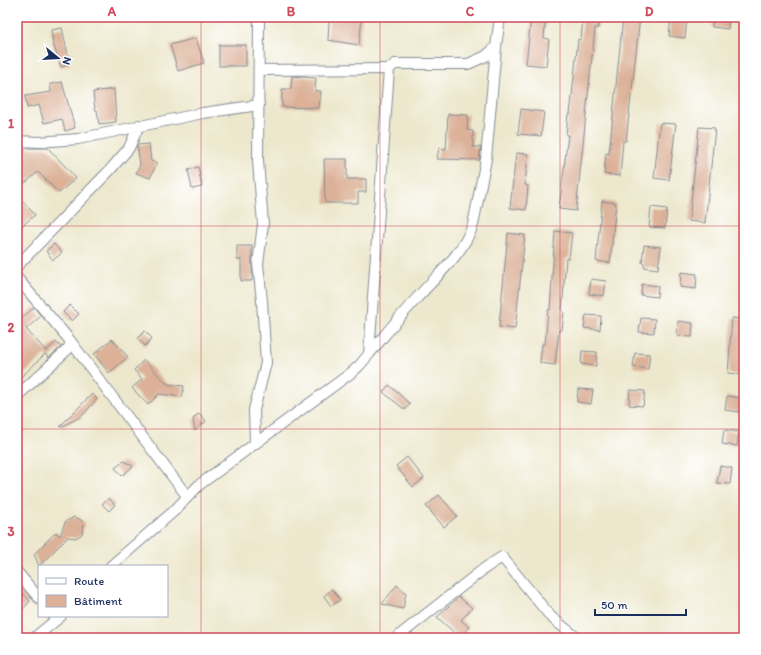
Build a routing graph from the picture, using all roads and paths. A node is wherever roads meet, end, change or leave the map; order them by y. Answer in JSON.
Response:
{"nodes":[{"id":1,"x":259,"y":17,"type":"edge"},
{"id":2,"x":500,"y":17,"type":"edge"},
{"id":3,"x":496,"y":47,"type":"junction"},
{"id":4,"x":389,"y":69,"type":"junction"},
{"id":5,"x":260,"y":70,"type":"junction"},
{"id":6,"x":259,"y":105,"type":"junction"},
{"id":7,"x":139,"y":125,"type":"junction"},
{"id":8,"x":17,"y":141,"type":"edge"},
{"id":9,"x":17,"y":266,"type":"edge"},
{"id":10,"x":17,"y":278,"type":"edge"},
{"id":11,"x":71,"y":342,"type":"junction"},
{"id":12,"x":369,"y":354,"type":"junction"},
{"id":13,"x":17,"y":396,"type":"edge"},
{"id":14,"x":255,"y":442,"type":"junction"},
{"id":15,"x":187,"y":496,"type":"junction"},
{"id":16,"x":111,"y":565,"type":"edge"},
{"id":17,"x":17,"y":572,"type":"edge"},
{"id":18,"x":38,"y":597,"type":"edge"},
{"id":19,"x":57,"y":617,"type":"edge"},
{"id":20,"x":34,"y":638,"type":"edge"},
{"id":21,"x":396,"y":638,"type":"edge"},
{"id":22,"x":577,"y":638,"type":"edge"}],
"edges":[{"from":1,"to":5,"type":"street"},
{"from":2,"to":3,"type":"street"},
{"from":3,"to":4,"type":"street"},
{"from":3,"to":12,"type":"street"},
{"from":4,"to":5,"type":"street"},
{"from":4,"to":12,"type":"street"},
{"from":5,"to":6,"type":"street"},
{"from":6,"to":7,"type":"street"},
{"from":6,"to":14,"type":"street"},
{"from":7,"to":8,"type":"street"},
{"from":7,"to":9,"type":"street"},
{"from":10,"to":11,"type":"street"},
{"from":11,"to":13,"type":"street"},
{"from":11,"to":15,"type":"street"},
{"from":12,"to":14,"type":"street"},
{"from":14,"to":15,"type":"street"},
{"from":15,"to":16,"type":"street"},
{"from":17,"to":18,"type":"street"},
{"from":19,"to":20,"type":"street"},
{"from":21,"to":22,"type":"street"}]}
